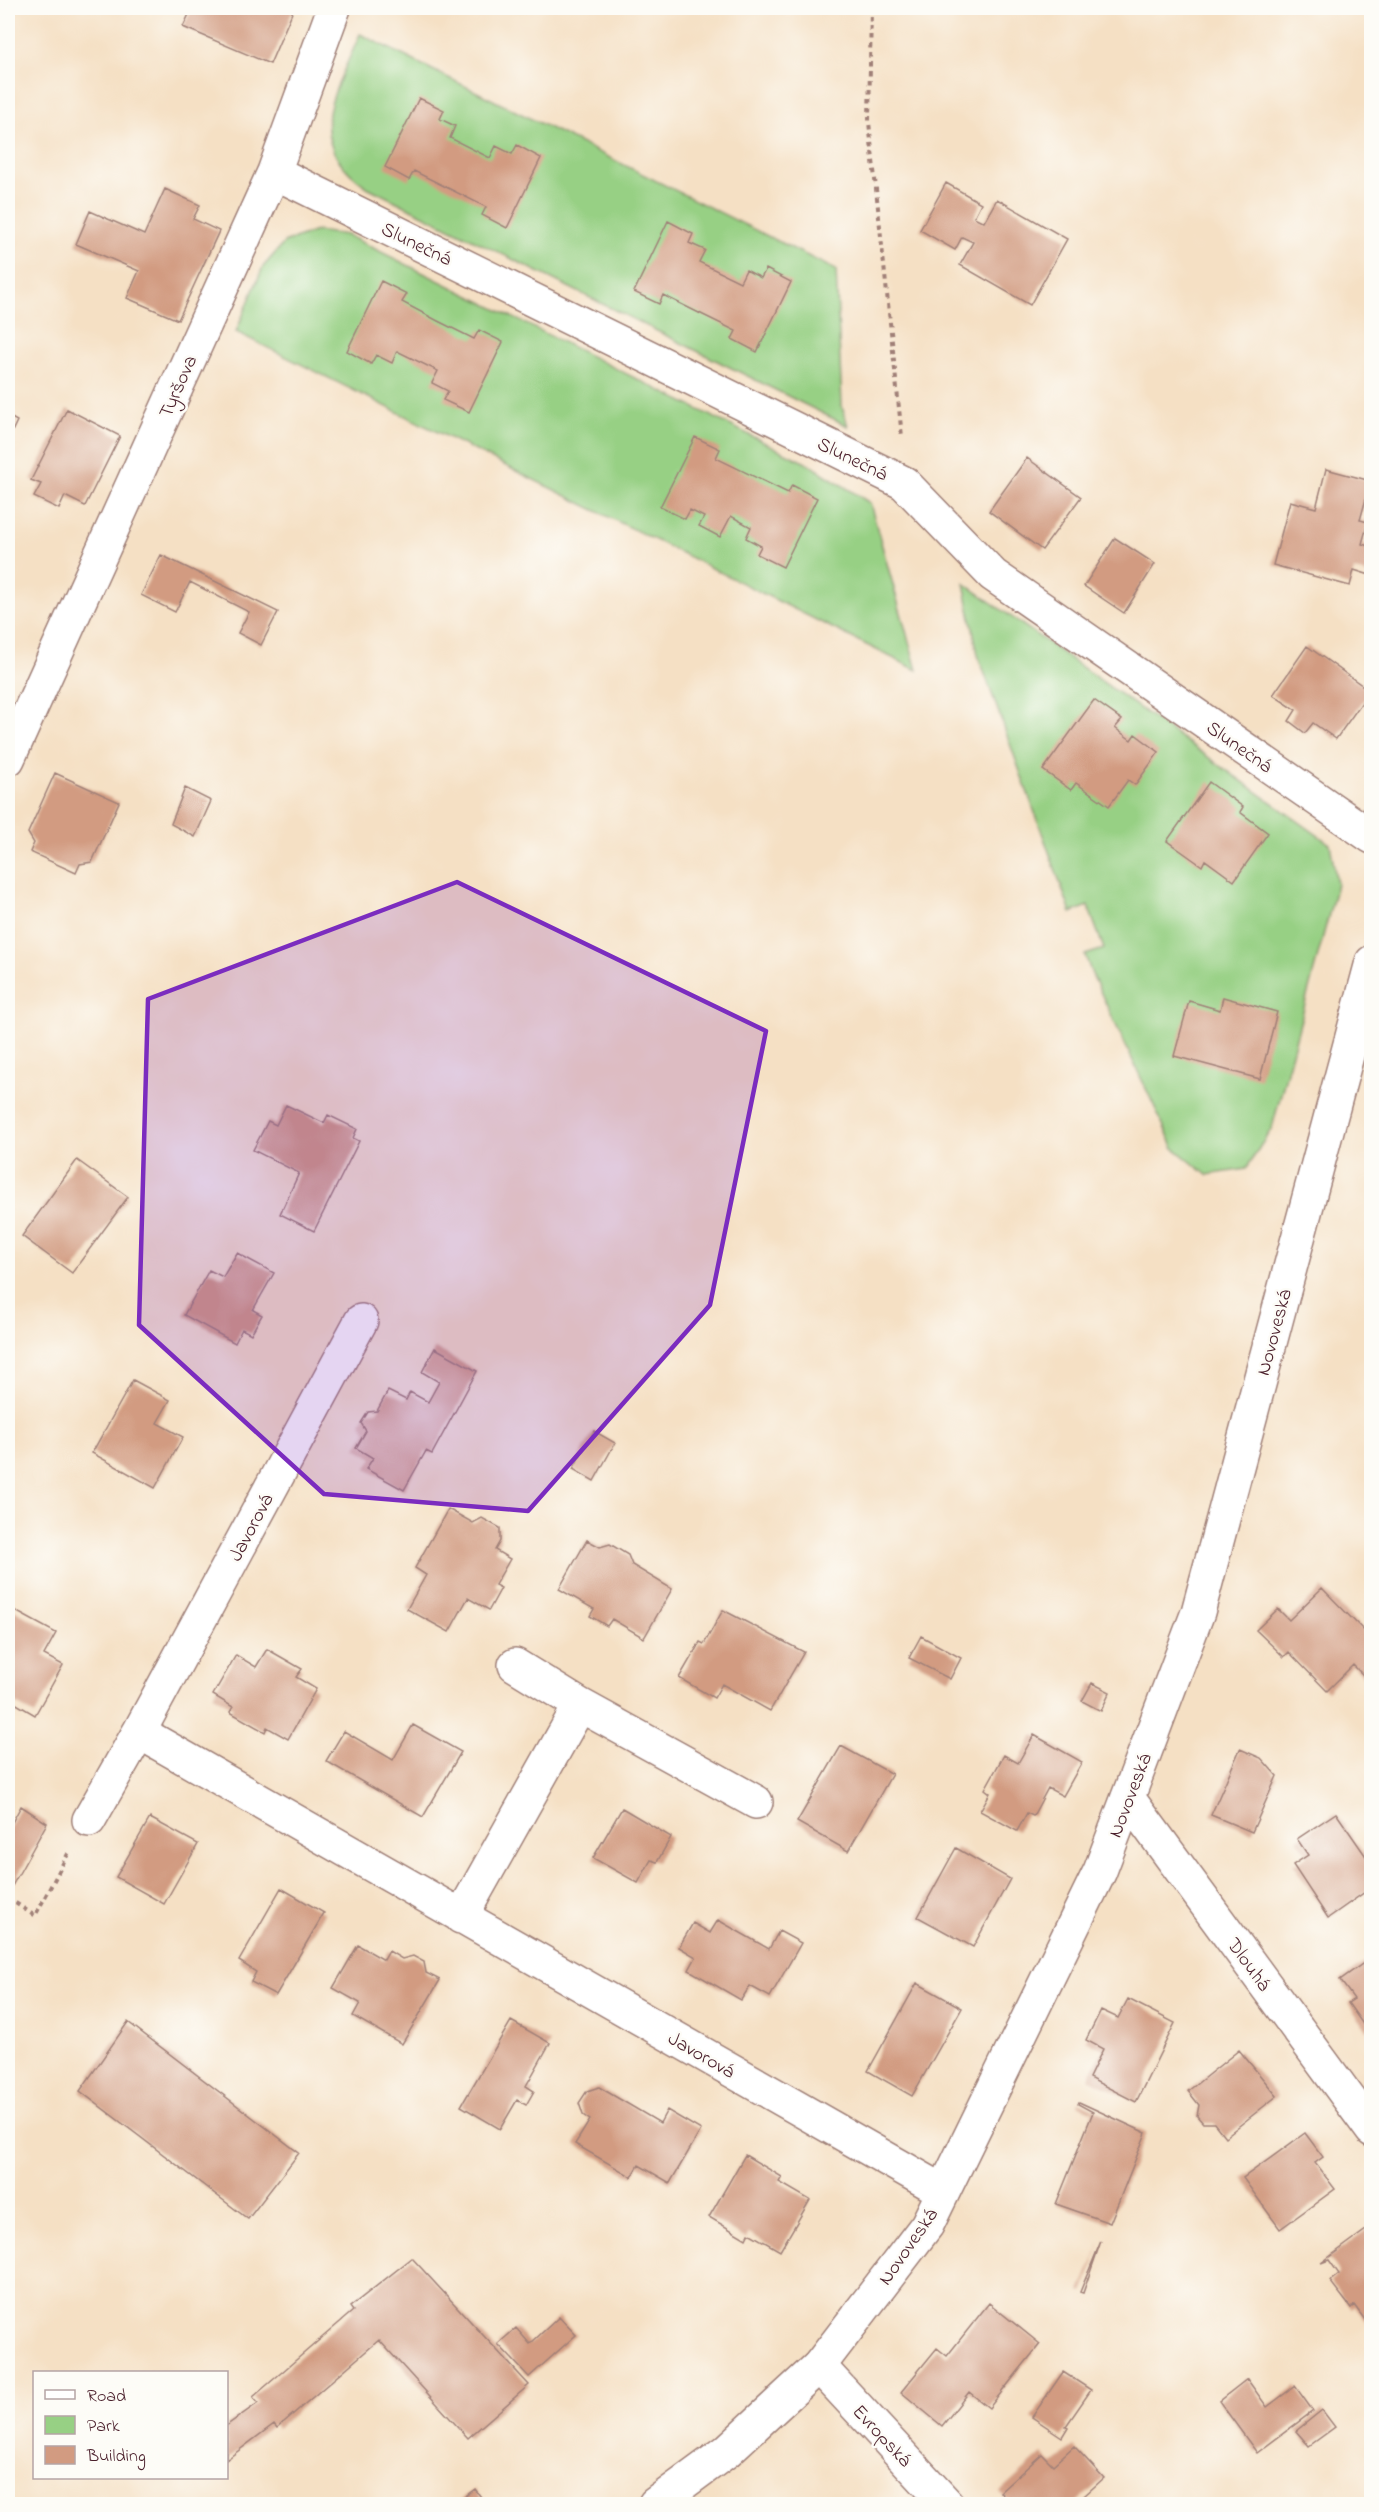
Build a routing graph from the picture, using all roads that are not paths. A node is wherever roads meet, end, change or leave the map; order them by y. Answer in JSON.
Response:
{"nodes":[{"id":1,"x":334,"y":8,"type":"edge"},
{"id":2,"x":274,"y":172,"type":"junction"},
{"id":3,"x":8,"y":759,"type":"edge"},
{"id":4,"x":1371,"y":837,"type":"edge"},
{"id":5,"x":1371,"y":962,"type":"edge"},
{"id":6,"x":361,"y":1321,"type":"dead end"},
{"id":7,"x":515,"y":1665,"type":"dead end"},
{"id":8,"x":580,"y":1705,"type":"junction"},
{"id":9,"x":139,"y":1732,"type":"junction"},
{"id":10,"x":1128,"y":1798,"type":"junction"},
{"id":11,"x":756,"y":1802,"type":"dead end"},
{"id":12,"x":89,"y":1820,"type":"road end"},
{"id":13,"x":461,"y":1917,"type":"junction"},
{"id":14,"x":1371,"y":2130,"type":"edge"},
{"id":15,"x":944,"y":2191,"type":"junction"},
{"id":16,"x":819,"y":2366,"type":"junction"},
{"id":17,"x":655,"y":2505,"type":"edge"},
{"id":18,"x":947,"y":2505,"type":"edge"}],
"edges":[{"from":1,"to":2,"type":"street","name":"Tyršova"},
{"from":2,"to":3,"type":"street","name":"Tyršova"},
{"from":2,"to":4,"type":"street","name":"Slunečná"},
{"from":5,"to":10,"type":"street","name":"Novoveská"},
{"from":6,"to":9,"type":"street","name":"Javorová"},
{"from":7,"to":8,"type":"street"},
{"from":8,"to":11,"type":"street"},
{"from":8,"to":13,"type":"street"},
{"from":9,"to":12,"type":"street","name":"Javorová"},
{"from":9,"to":13,"type":"street","name":"Javorová"},
{"from":10,"to":14,"type":"street","name":"Dlouhá"},
{"from":10,"to":15,"type":"street","name":"Novoveská"},
{"from":13,"to":15,"type":"street","name":"Javorová"},
{"from":15,"to":16,"type":"street","name":"Novoveská"},
{"from":16,"to":17,"type":"street","name":"Novoveská"},
{"from":16,"to":18,"type":"street","name":"Evropská"}]}
